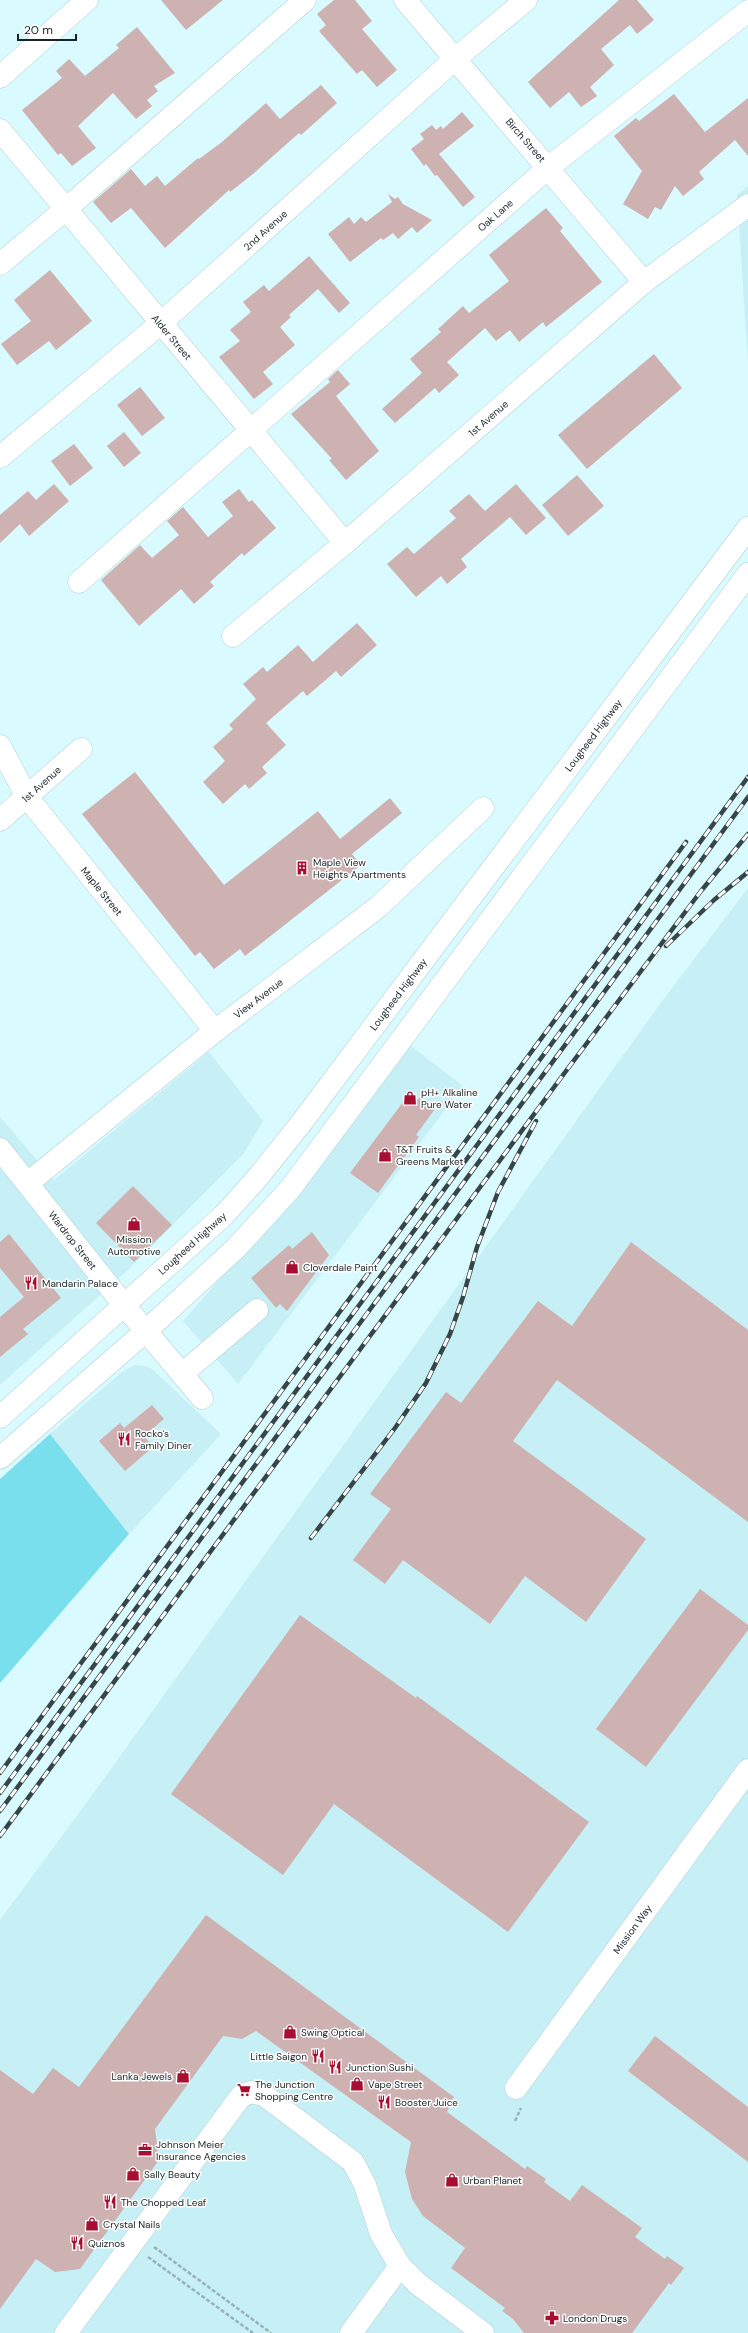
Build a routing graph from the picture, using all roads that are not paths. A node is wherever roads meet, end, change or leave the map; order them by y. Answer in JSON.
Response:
{"nodes":[{"id":1,"x":87,"y":0,"type":"edge"},
{"id":2,"x":305,"y":0,"type":"edge"},
{"id":3,"x":406,"y":0,"type":"edge"},
{"id":4,"x":526,"y":0,"type":"edge"},
{"id":5,"x":748,"y":11,"type":"edge"},
{"id":6,"x":455,"y":59,"type":"junction"},
{"id":7,"x":0,"y":77,"type":"edge"},
{"id":8,"x":0,"y":130,"type":"edge"},
{"id":9,"x":549,"y":168,"type":"junction"},
{"id":10,"x":748,"y":205,"type":"edge"},
{"id":11,"x":66,"y":210,"type":"junction"},
{"id":12,"x":0,"y":264,"type":"edge"},
{"id":13,"x":644,"y":282,"type":"junction"},
{"id":14,"x":161,"y":323,"type":"junction"},
{"id":15,"x":250,"y":430,"type":"junction"},
{"id":16,"x":0,"y":457,"type":"edge"},
{"id":17,"x":748,"y":528,"type":"edge"},
{"id":18,"x":344,"y":543,"type":"junction"},
{"id":19,"x":748,"y":574,"type":"edge"},
{"id":20,"x":79,"y":582,"type":"dead end"},
{"id":21,"x":233,"y":636,"type":"dead end"},
{"id":22,"x":0,"y":746,"type":"edge"},
{"id":23,"x":81,"y":749,"type":"dead end"},
{"id":24,"x":27,"y":797,"type":"junction"},
{"id":25,"x":483,"y":808,"type":"dead end"},
{"id":26,"x":0,"y":820,"type":"edge"},
{"id":27,"x":215,"y":1031,"type":"junction"},
{"id":28,"x":0,"y":1149,"type":"edge"},
{"id":29,"x":28,"y":1183,"type":"junction"},
{"id":30,"x":124,"y":1305,"type":"junction"},
{"id":31,"x":256,"y":1310,"type":"dead end"},
{"id":32,"x":146,"y":1331,"type":"junction"},
{"id":33,"x":182,"y":1374,"type":"junction"},
{"id":34,"x":202,"y":1398,"type":"dead end"},
{"id":35,"x":0,"y":1417,"type":"edge"},
{"id":36,"x":0,"y":1458,"type":"edge"},
{"id":37,"x":748,"y":1770,"type":"edge"},
{"id":38,"x":516,"y":2088,"type":"dead end"},
{"id":39,"x":400,"y":2266,"type":"junction"},
{"id":40,"x":66,"y":2333,"type":"edge"},
{"id":41,"x":351,"y":2333,"type":"edge"},
{"id":42,"x":483,"y":2333,"type":"edge"}],
"edges":[{"from":1,"to":7,"type":"street"},
{"from":2,"to":11,"type":"street"},
{"from":3,"to":6,"type":"street","name":"Birch Street"},
{"from":4,"to":6,"type":"street","name":"2nd Avenue"},
{"from":5,"to":9,"type":"street","name":"Oak Lane"},
{"from":6,"to":9,"type":"street","name":"Birch Street"},
{"from":6,"to":14,"type":"street","name":"2nd Avenue"},
{"from":8,"to":11,"type":"street","name":"Alder Street"},
{"from":9,"to":13,"type":"street","name":"Birch Street"},
{"from":9,"to":15,"type":"street","name":"Oak Lane"},
{"from":10,"to":13,"type":"street","name":"1st Avenue"},
{"from":11,"to":12,"type":"street"},
{"from":11,"to":14,"type":"street","name":"Alder Street"},
{"from":13,"to":18,"type":"street","name":"1st Avenue"},
{"from":14,"to":15,"type":"street","name":"Alder Street"},
{"from":14,"to":16,"type":"street","name":"2nd Avenue"},
{"from":15,"to":18,"type":"street","name":"Alder Street"},
{"from":15,"to":20,"type":"street","name":"Oak Lane"},
{"from":17,"to":30,"type":"street","name":"Lougheed Highway"},
{"from":18,"to":21,"type":"street","name":"1st Avenue"},
{"from":19,"to":32,"type":"street"},
{"from":22,"to":24,"type":"street","name":"Maple Street"},
{"from":23,"to":24,"type":"street","name":"1st Avenue"},
{"from":24,"to":26,"type":"street","name":"1st Avenue"},
{"from":24,"to":27,"type":"street","name":"Maple Street"},
{"from":25,"to":27,"type":"street","name":"View Avenue"},
{"from":27,"to":29,"type":"street","name":"View Avenue"},
{"from":28,"to":29,"type":"street","name":"Wardrop Street"},
{"from":29,"to":30,"type":"street","name":"Wardrop Street"},
{"from":30,"to":32,"type":"street","name":"Wardrop Street"},
{"from":30,"to":35,"type":"street","name":"Lougheed Highway"},
{"from":31,"to":33,"type":"street"},
{"from":32,"to":33,"type":"street","name":"Wardrop Street"},
{"from":32,"to":36,"type":"street"},
{"from":33,"to":34,"type":"street","name":"Wardrop Street"},
{"from":37,"to":38,"type":"street","name":"Mission Way"},
{"from":39,"to":40,"type":"street"},
{"from":39,"to":41,"type":"street"},
{"from":39,"to":42,"type":"street"}]}
